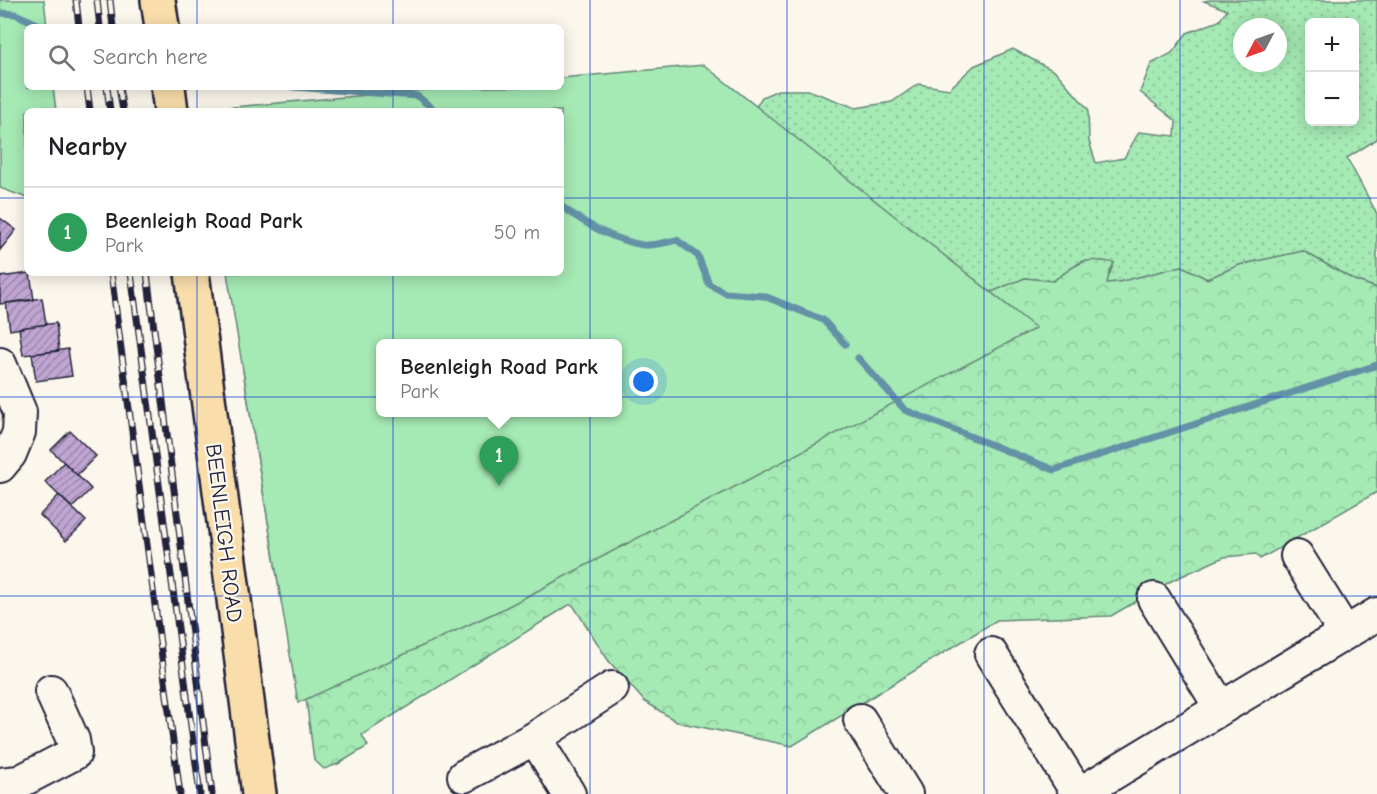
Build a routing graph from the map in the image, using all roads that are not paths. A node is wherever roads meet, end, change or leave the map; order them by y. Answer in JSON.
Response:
{"nodes":[{"id":1,"x":158,"y":0,"type":"edge"},
{"id":2,"x":162,"y":24,"type":"edge"},
{"id":3,"x":168,"y":90,"type":"edge"},
{"id":4,"x":171,"y":108,"type":"edge"},
{"id":5,"x":192,"y":276,"type":"edge"},
{"id":6,"x":0,"y":363,"type":"edge"},
{"id":7,"x":0,"y":466,"type":"edge"},
{"id":8,"x":1297,"y":556,"type":"dead end"},
{"id":9,"x":1154,"y":599,"type":"dead end"},
{"id":10,"x":1377,"y":614,"type":"edge"},
{"id":11,"x":1345,"y":633,"type":"junction"},
{"id":12,"x":991,"y":654,"type":"dead end"},
{"id":13,"x":612,"y":687,"type":"dead end"},
{"id":14,"x":51,"y":691,"type":"dead end"},
{"id":15,"x":1221,"y":708,"type":"junction"},
{"id":16,"x":860,"y":720,"type":"dead end"},
{"id":17,"x":535,"y":738,"type":"junction"},
{"id":18,"x":464,"y":776,"type":"dead end"},
{"id":19,"x":0,"y":784,"type":"edge"},
{"id":20,"x":259,"y":794,"type":"edge"},
{"id":21,"x":569,"y":794,"type":"edge"},
{"id":22,"x":906,"y":794,"type":"edge"},
{"id":23,"x":1079,"y":794,"type":"edge"}],
"edges":[{"from":1,"to":2,"type":"main road"},
{"from":3,"to":4,"type":"main road"},
{"from":5,"to":20,"type":"main road","name":"BEENLEIGH ROAD"},
{"from":6,"to":7,"type":"street"},
{"from":8,"to":11,"type":"street"},
{"from":9,"to":15,"type":"street"},
{"from":10,"to":11,"type":"street"},
{"from":11,"to":15,"type":"street"},
{"from":12,"to":23,"type":"street"},
{"from":13,"to":17,"type":"street"},
{"from":14,"to":19,"type":"street"},
{"from":15,"to":23,"type":"street"},
{"from":16,"to":22,"type":"street"},
{"from":17,"to":18,"type":"street"},
{"from":17,"to":21,"type":"street"}]}
